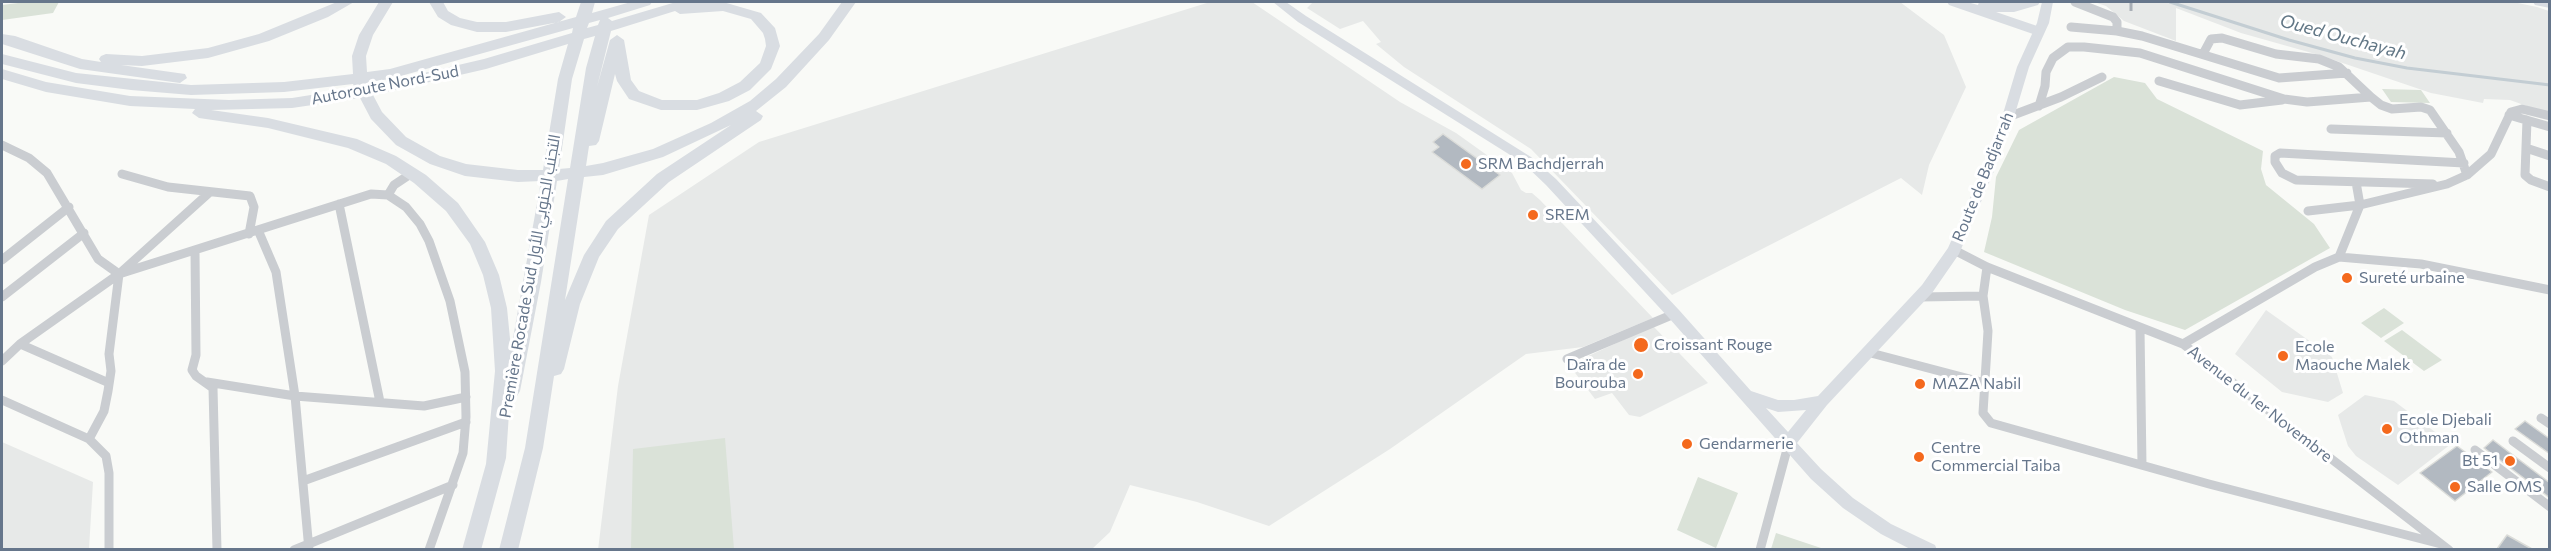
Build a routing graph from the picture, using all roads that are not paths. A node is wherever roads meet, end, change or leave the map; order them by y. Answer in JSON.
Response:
{"nodes":[{"id":1,"x":347,"y":2,"type":"edge"},
{"id":2,"x":386,"y":2,"type":"edge"},
{"id":3,"x":436,"y":2,"type":"edge"},
{"id":4,"x":606,"y":2,"type":"edge"},
{"id":5,"x":612,"y":2,"type":"edge"},
{"id":6,"x":630,"y":2,"type":"edge"},
{"id":7,"x":645,"y":2,"type":"edge"},
{"id":8,"x":690,"y":2,"type":"edge"},
{"id":9,"x":849,"y":2,"type":"edge"},
{"id":10,"x":1279,"y":2,"type":"edge"},
{"id":11,"x":1954,"y":2,"type":"edge"},
{"id":12,"x":1978,"y":2,"type":"edge"},
{"id":13,"x":2033,"y":2,"type":"edge"},
{"id":14,"x":2048,"y":2,"type":"edge"},
{"id":15,"x":2075,"y":2,"type":"edge"},
{"id":16,"x":2540,"y":2,"type":"edge"},
{"id":17,"x":586,"y":4,"type":"edge"},
{"id":18,"x":2550,"y":4,"type":"edge"},
{"id":19,"x":1995,"y":7,"type":"junction"},
{"id":20,"x":658,"y":11,"type":"junction"},
{"id":21,"x":559,"y":17,"type":"junction"},
{"id":22,"x":2041,"y":27,"type":"junction"},
{"id":23,"x":2071,"y":27,"type":"dead end"},
{"id":24,"x":2117,"y":31,"type":"junction"},
{"id":25,"x":824,"y":37,"type":"junction"},
{"id":26,"x":8,"y":40,"type":"edge"},
{"id":27,"x":617,"y":40,"type":"junction"},
{"id":28,"x":2203,"y":54,"type":"junction"},
{"id":29,"x":2,"y":59,"type":"edge"},
{"id":30,"x":2217,"y":59,"type":"junction"},
{"id":31,"x":2,"y":74,"type":"edge"},
{"id":32,"x":2348,"y":74,"type":"junction"},
{"id":33,"x":387,"y":75,"type":"junction"},
{"id":34,"x":2102,"y":77,"type":"dead end"},
{"id":35,"x":2216,"y":78,"type":"junction"},
{"id":36,"x":2159,"y":81,"type":"dead end"},
{"id":37,"x":341,"y":83,"type":"junction"},
{"id":38,"x":2371,"y":97,"type":"junction"},
{"id":39,"x":2214,"y":98,"type":"junction"},
{"id":40,"x":2284,"y":99,"type":"junction"},
{"id":41,"x":130,"y":101,"type":"junction"},
{"id":42,"x":2038,"y":106,"type":"junction"},
{"id":43,"x":2509,"y":115,"type":"junction"},
{"id":44,"x":2550,"y":116,"type":"edge"},
{"id":45,"x":2008,"y":117,"type":"junction"},
{"id":46,"x":2527,"y":120,"type":"junction"},
{"id":47,"x":2550,"y":127,"type":"edge"},
{"id":48,"x":2331,"y":129,"type":"dead end"},
{"id":49,"x":2447,"y":133,"type":"junction"},
{"id":50,"x":2,"y":145,"type":"edge"},
{"id":51,"x":2526,"y":148,"type":"junction"},
{"id":52,"x":2550,"y":156,"type":"edge"},
{"id":53,"x":2464,"y":163,"type":"junction"},
{"id":54,"x":412,"y":173,"type":"junction"},
{"id":55,"x":122,"y":174,"type":"dead end"},
{"id":56,"x":2467,"y":175,"type":"junction"},
{"id":57,"x":2356,"y":182,"type":"junction"},
{"id":58,"x":2447,"y":184,"type":"junction"},
{"id":59,"x":2550,"y":187,"type":"edge"},
{"id":60,"x":210,"y":192,"type":"junction"},
{"id":61,"x":388,"y":195,"type":"junction"},
{"id":62,"x":339,"y":204,"type":"junction"},
{"id":63,"x":2360,"y":205,"type":"junction"},
{"id":64,"x":69,"y":207,"type":"junction"},
{"id":65,"x":2308,"y":211,"type":"dead end"},
{"id":66,"x":567,"y":222,"type":"junction"},
{"id":67,"x":84,"y":232,"type":"junction"},
{"id":68,"x":254,"y":232,"type":"junction"},
{"id":69,"x":1954,"y":250,"type":"junction"},
{"id":70,"x":195,"y":251,"type":"junction"},
{"id":71,"x":2339,"y":256,"type":"junction"},
{"id":72,"x":2,"y":260,"type":"edge"},
{"id":73,"x":1987,"y":267,"type":"junction"},
{"id":74,"x":119,"y":274,"type":"junction"},
{"id":75,"x":2550,"y":290,"type":"edge"},
{"id":76,"x":1983,"y":296,"type":"junction"},
{"id":77,"x":2,"y":297,"type":"edge"},
{"id":78,"x":1920,"y":297,"type":"junction"},
{"id":79,"x":1674,"y":314,"type":"junction"},
{"id":80,"x":2140,"y":329,"type":"junction"},
{"id":81,"x":2183,"y":344,"type":"junction"},
{"id":82,"x":20,"y":345,"type":"junction"},
{"id":83,"x":1867,"y":352,"type":"junction"},
{"id":84,"x":1568,"y":359,"type":"dead end"},
{"id":85,"x":2,"y":361,"type":"edge"},
{"id":86,"x":203,"y":381,"type":"junction"},
{"id":87,"x":109,"y":383,"type":"junction"},
{"id":88,"x":1985,"y":383,"type":"junction"},
{"id":89,"x":1746,"y":395,"type":"junction"},
{"id":90,"x":295,"y":396,"type":"junction"},
{"id":91,"x":466,"y":397,"type":"junction"},
{"id":92,"x":2,"y":400,"type":"edge"},
{"id":93,"x":1822,"y":401,"type":"junction"},
{"id":94,"x":380,"y":402,"type":"junction"},
{"id":95,"x":466,"y":422,"type":"junction"},
{"id":96,"x":89,"y":439,"type":"junction"},
{"id":97,"x":2513,"y":441,"type":"dead end"},
{"id":98,"x":1789,"y":442,"type":"junction"},
{"id":99,"x":534,"y":448,"type":"junction"},
{"id":100,"x":2475,"y":450,"type":"dead end"},
{"id":101,"x":2142,"y":465,"type":"junction"},
{"id":102,"x":495,"y":467,"type":"junction"},
{"id":103,"x":2550,"y":468,"type":"edge"},
{"id":104,"x":303,"y":481,"type":"junction"},
{"id":105,"x":453,"y":485,"type":"junction"},
{"id":106,"x":2550,"y":507,"type":"edge"},
{"id":107,"x":309,"y":547,"type":"edge"},
{"id":108,"x":2445,"y":547,"type":"edge"},
{"id":109,"x":109,"y":549,"type":"edge"},
{"id":110,"x":217,"y":549,"type":"edge"},
{"id":111,"x":294,"y":549,"type":"edge"},
{"id":112,"x":429,"y":549,"type":"edge"},
{"id":113,"x":471,"y":549,"type":"edge"},
{"id":114,"x":508,"y":549,"type":"edge"},
{"id":115,"x":1760,"y":549,"type":"edge"},
{"id":116,"x":1929,"y":549,"type":"edge"}],
"edges":[{"from":1,"to":26,"type":"highway"},
{"from":2,"to":25,"type":"highway"},
{"from":3,"to":21,"type":"highway"},
{"from":4,"to":21,"type":"highway"},
{"from":5,"to":66,"type":"highway","name":"Première Rocade Sud التجنب الجنوبي الأول"},
{"from":6,"to":27,"type":"highway"},
{"from":7,"to":33,"type":"highway","name":"Autoroute Nord-Sud"},
{"from":8,"to":20,"type":"highway","name":"Autoroute Nord-Sud"},
{"from":9,"to":25,"type":"highway"},
{"from":10,"to":79,"type":"main road"},
{"from":11,"to":22,"type":"highway"},
{"from":12,"to":19,"type":"highway"},
{"from":13,"to":19,"type":"highway"},
{"from":14,"to":22,"type":"main road","name":"Route de Badjarrah"},
{"from":15,"to":24,"type":"street"},
{"from":16,"to":18,"type":"highway"},
{"from":17,"to":102,"type":"highway","name":"Première Rocade Sud التجنب الجنوبي الأول"},
{"from":19,"to":22,"type":"highway"},
{"from":20,"to":27,"type":"highway"},
{"from":20,"to":33,"type":"highway","name":"Autoroute Nord-Sud"},
{"from":21,"to":33,"type":"highway"},
{"from":22,"to":45,"type":"main road","name":"Route de Badjarrah"},
{"from":23,"to":24,"type":"street"},
{"from":24,"to":28,"type":"street"},
{"from":25,"to":99,"type":"highway"},
{"from":26,"to":37,"type":"highway"},
{"from":27,"to":66,"type":"highway"},
{"from":28,"to":30,"type":"street"},
{"from":28,"to":32,"type":"street"},
{"from":29,"to":37,"type":"highway","name":"Autoroute Nord-Sud"},
{"from":30,"to":32,"type":"street"},
{"from":30,"to":35,"type":"street"},
{"from":31,"to":41,"type":"highway","name":"Autoroute Nord-Sud"},
{"from":32,"to":38,"type":"street"},
{"from":33,"to":37,"type":"highway","name":"Autoroute Nord-Sud"},
{"from":33,"to":37,"type":"highway"},
{"from":34,"to":42,"type":"street"},
{"from":35,"to":39,"type":"street"},
{"from":35,"to":40,"type":"street"},
{"from":35,"to":42,"type":"street"},
{"from":36,"to":39,"type":"street"},
{"from":37,"to":41,"type":"highway","name":"Autoroute Nord-Sud"},
{"from":38,"to":40,"type":"street"},
{"from":38,"to":49,"type":"street"},
{"from":39,"to":40,"type":"street"},
{"from":41,"to":54,"type":"highway"},
{"from":42,"to":45,"type":"street"},
{"from":43,"to":44,"type":"street"},
{"from":43,"to":46,"type":"street"},
{"from":43,"to":56,"type":"street"},
{"from":45,"to":69,"type":"main road","name":"Route de Badjarrah"},
{"from":46,"to":47,"type":"street"},
{"from":46,"to":51,"type":"street"},
{"from":48,"to":49,"type":"street"},
{"from":49,"to":53,"type":"street"},
{"from":50,"to":64,"type":"street"},
{"from":51,"to":52,"type":"street"},
{"from":51,"to":59,"type":"street"},
{"from":53,"to":56,"type":"street"},
{"from":53,"to":57,"type":"street"},
{"from":54,"to":61,"type":"street"},
{"from":54,"to":102,"type":"highway"},
{"from":55,"to":60,"type":"street"},
{"from":56,"to":58,"type":"street"},
{"from":57,"to":58,"type":"street"},
{"from":57,"to":63,"type":"street"},
{"from":58,"to":63,"type":"street"},
{"from":60,"to":68,"type":"street"},
{"from":60,"to":74,"type":"street"},
{"from":61,"to":62,"type":"street"},
{"from":61,"to":91,"type":"street"},
{"from":62,"to":68,"type":"street"},
{"from":62,"to":94,"type":"street"},
{"from":63,"to":65,"type":"street"},
{"from":63,"to":71,"type":"street"},
{"from":64,"to":67,"type":"street"},
{"from":64,"to":72,"type":"street"},
{"from":66,"to":99,"type":"highway","name":"Première Rocade Sud التجنب الجنوبي الأول"},
{"from":67,"to":74,"type":"street"},
{"from":67,"to":77,"type":"street"},
{"from":68,"to":70,"type":"street"},
{"from":68,"to":90,"type":"street"},
{"from":69,"to":73,"type":"street","name":"Avenue du 1er Novembre"},
{"from":69,"to":78,"type":"main road","name":"Route de Badjarrah"},
{"from":70,"to":74,"type":"street"},
{"from":70,"to":86,"type":"street"},
{"from":71,"to":75,"type":"street"},
{"from":71,"to":81,"type":"street"},
{"from":73,"to":76,"type":"street"},
{"from":73,"to":80,"type":"street","name":"Avenue du 1er Novembre"},
{"from":74,"to":82,"type":"street"},
{"from":74,"to":87,"type":"street"},
{"from":76,"to":78,"type":"street"},
{"from":76,"to":88,"type":"street"},
{"from":78,"to":83,"type":"main road","name":"Route de Badjarrah"},
{"from":79,"to":84,"type":"street"},
{"from":79,"to":89,"type":"main road"},
{"from":80,"to":81,"type":"street","name":"Avenue du 1er Novembre"},
{"from":80,"to":101,"type":"street"},
{"from":81,"to":108,"type":"street","name":"Avenue du 1er Novembre"},
{"from":82,"to":85,"type":"street"},
{"from":82,"to":87,"type":"street"},
{"from":83,"to":88,"type":"street"},
{"from":83,"to":93,"type":"main road","name":"Route de Badjarrah"},
{"from":86,"to":90,"type":"street"},
{"from":86,"to":110,"type":"street"},
{"from":87,"to":96,"type":"street"},
{"from":88,"to":101,"type":"street"},
{"from":89,"to":93,"type":"main road"},
{"from":89,"to":98,"type":"main road"},
{"from":90,"to":94,"type":"street"},
{"from":90,"to":104,"type":"street"},
{"from":91,"to":94,"type":"street"},
{"from":91,"to":95,"type":"street"},
{"from":92,"to":96,"type":"street"},
{"from":93,"to":98,"type":"main road","name":"Route de Badjarrah"},
{"from":95,"to":104,"type":"street"},
{"from":95,"to":105,"type":"street"},
{"from":96,"to":109,"type":"street"},
{"from":97,"to":103,"type":"street"},
{"from":98,"to":115,"type":"street"},
{"from":98,"to":116,"type":"main road"},
{"from":99,"to":114,"type":"highway","name":"Première Rocade Sud التجنب الجنوبي الأول"},
{"from":100,"to":106,"type":"street"},
{"from":101,"to":108,"type":"street"},
{"from":102,"to":113,"type":"highway","name":"Première Rocade Sud التجنب الجنوبي الأول"},
{"from":104,"to":107,"type":"street"},
{"from":105,"to":107,"type":"street"},
{"from":105,"to":112,"type":"street"},
{"from":107,"to":111,"type":"street"}]}
